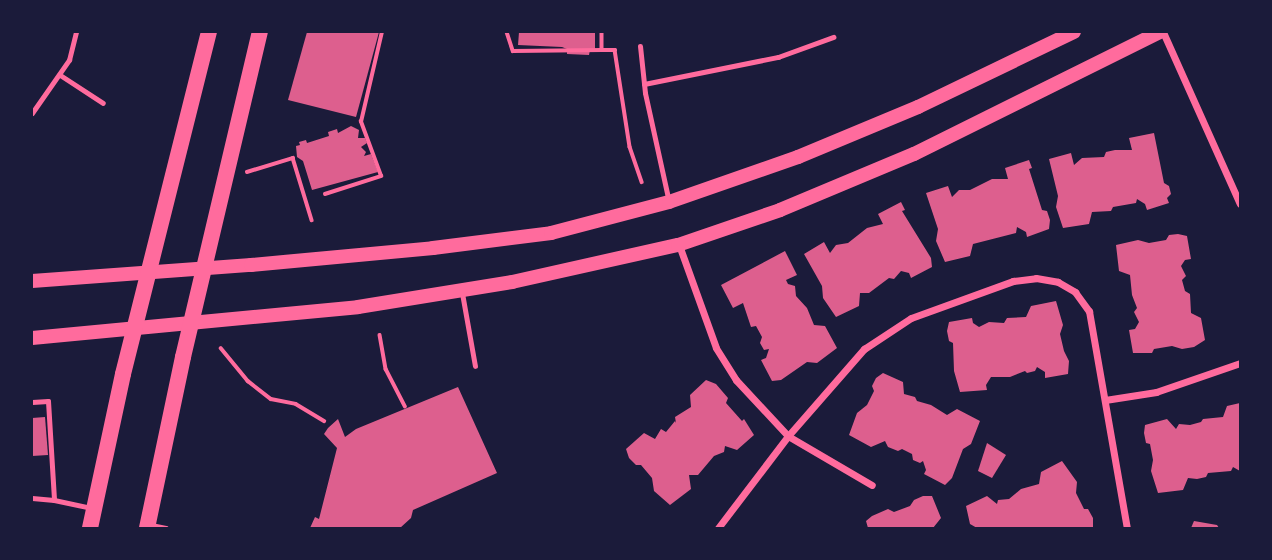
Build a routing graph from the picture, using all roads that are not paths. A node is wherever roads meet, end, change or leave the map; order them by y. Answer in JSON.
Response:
{"nodes":[{"id":1,"x":76,"y":32,"type":"edge"},
{"id":2,"x":209,"y":32,"type":"edge"},
{"id":3,"x":260,"y":32,"type":"edge"},
{"id":4,"x":1074,"y":32,"type":"edge"},
{"id":5,"x":1161,"y":32,"type":"edge"},
{"id":6,"x":833,"y":37,"type":"dead end"},
{"id":7,"x":640,"y":47,"type":"dead end"},
{"id":8,"x":60,"y":75,"type":"junction"},
{"id":9,"x":644,"y":83,"type":"junction"},
{"id":10,"x":103,"y":103,"type":"dead end"},
{"id":11,"x":32,"y":113,"type":"edge"},
{"id":12,"x":668,"y":201,"type":"junction"},
{"id":13,"x":1241,"y":204,"type":"edge"},
{"id":14,"x":678,"y":244,"type":"junction"},
{"id":15,"x":204,"y":268,"type":"junction"},
{"id":16,"x":149,"y":271,"type":"junction"},
{"id":17,"x":32,"y":281,"type":"edge"},
{"id":18,"x":462,"y":291,"type":"junction"},
{"id":19,"x":191,"y":324,"type":"junction"},
{"id":20,"x":134,"y":330,"type":"junction"},
{"id":21,"x":32,"y":338,"type":"edge"},
{"id":22,"x":1241,"y":363,"type":"edge"},
{"id":23,"x":475,"y":366,"type":"dead end"},
{"id":24,"x":1105,"y":400,"type":"junction"},
{"id":25,"x":32,"y":402,"type":"edge"},
{"id":26,"x":788,"y":436,"type":"junction"},
{"id":27,"x":872,"y":485,"type":"dead end"},
{"id":28,"x":32,"y":498,"type":"edge"},
{"id":29,"x":54,"y":500,"type":"junction"},
{"id":30,"x":94,"y":509,"type":"junction"},
{"id":31,"x":147,"y":526,"type":"edge"},
{"id":32,"x":90,"y":528,"type":"edge"},
{"id":33,"x":166,"y":528,"type":"edge"},
{"id":34,"x":718,"y":528,"type":"edge"},
{"id":35,"x":1126,"y":528,"type":"edge"}],
"edges":[{"from":1,"to":8,"type":"lane"},
{"from":2,"to":16,"type":"main road"},
{"from":3,"to":15,"type":"main road"},
{"from":4,"to":12,"type":"main road"},
{"from":5,"to":13,"type":"street"},
{"from":5,"to":14,"type":"main road"},
{"from":6,"to":9,"type":"lane"},
{"from":7,"to":9,"type":"lane"},
{"from":8,"to":10,"type":"lane"},
{"from":8,"to":11,"type":"lane"},
{"from":9,"to":12,"type":"lane"},
{"from":12,"to":15,"type":"main road"},
{"from":14,"to":18,"type":"main road"},
{"from":14,"to":26,"type":"street"},
{"from":15,"to":16,"type":"main road"},
{"from":15,"to":19,"type":"main road"},
{"from":16,"to":17,"type":"main road"},
{"from":16,"to":20,"type":"main road"},
{"from":18,"to":19,"type":"main road"},
{"from":18,"to":23,"type":"lane"},
{"from":19,"to":20,"type":"main road"},
{"from":19,"to":31,"type":"main road"},
{"from":20,"to":21,"type":"main road"},
{"from":20,"to":30,"type":"main road"},
{"from":22,"to":24,"type":"street"},
{"from":24,"to":26,"type":"street"},
{"from":24,"to":35,"type":"street"},
{"from":25,"to":29,"type":"lane"},
{"from":26,"to":27,"type":"street"},
{"from":26,"to":34,"type":"street"},
{"from":28,"to":29,"type":"lane"},
{"from":29,"to":30,"type":"lane"},
{"from":30,"to":32,"type":"main road"},
{"from":31,"to":33,"type":"lane"}]}
